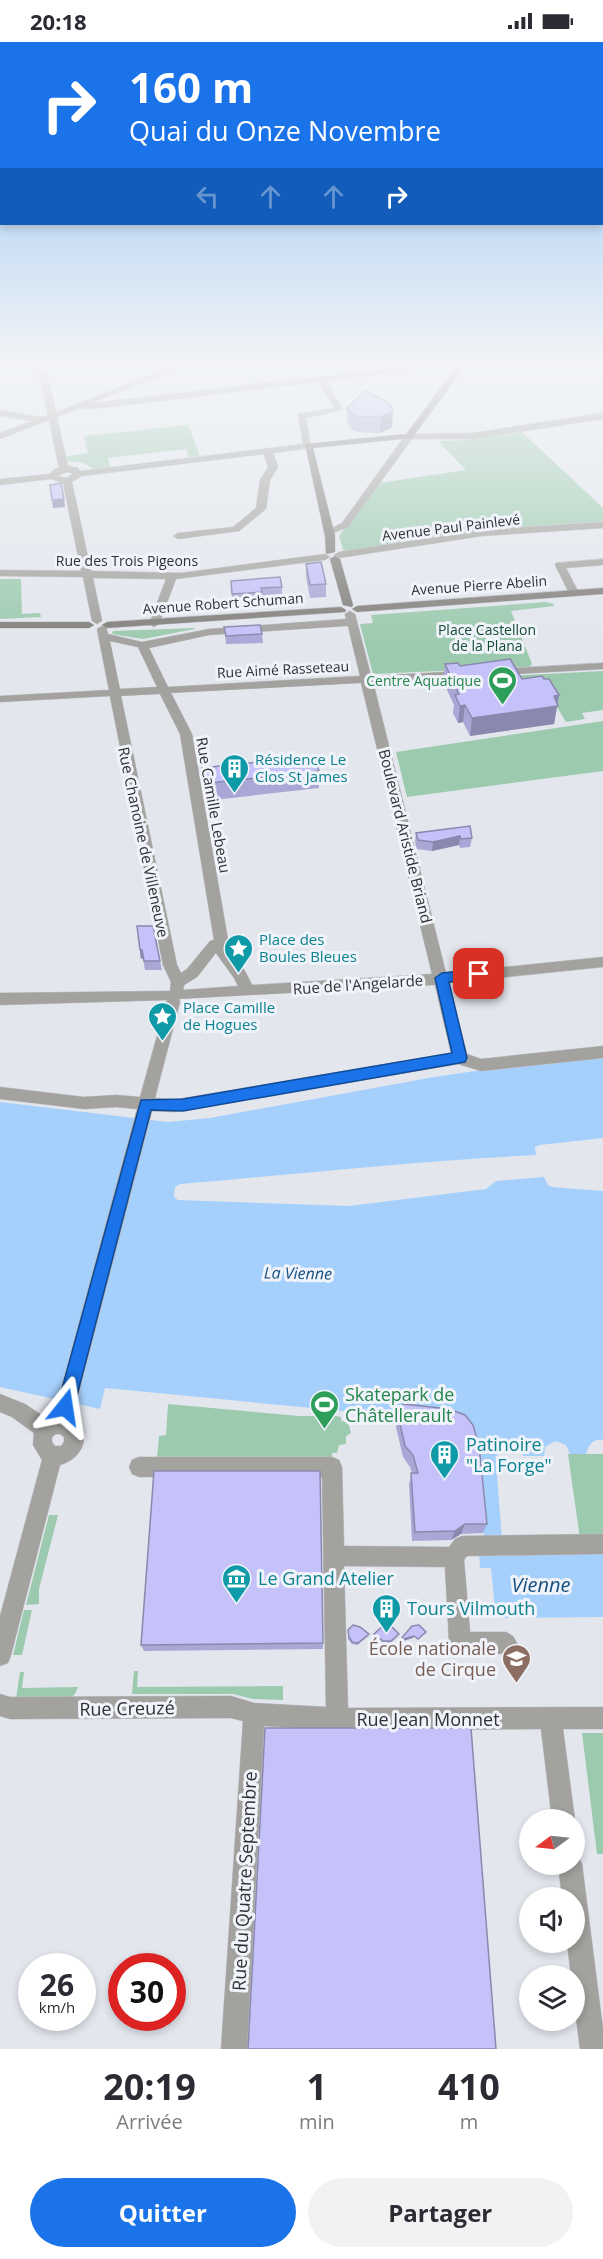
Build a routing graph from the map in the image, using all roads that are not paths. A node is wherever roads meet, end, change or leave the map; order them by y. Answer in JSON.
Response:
{"nodes":[{"id":1,"x":62,"y":459,"type":"edge"},
{"id":2,"x":205,"y":459,"type":"edge"},
{"id":3,"x":270,"y":459,"type":"edge"},
{"id":4,"x":311,"y":459,"type":"edge"},
{"id":5,"x":393,"y":459,"type":"edge"},
{"id":6,"x":64,"y":469,"type":"junction"},
{"id":7,"x":78,"y":474,"type":"junction"},
{"id":8,"x":53,"y":476,"type":"junction"},
{"id":9,"x":67,"y":480,"type":"junction"},
{"id":10,"x":0,"y":483,"type":"edge"},
{"id":11,"x":603,"y":525,"type":"edge"},
{"id":12,"x":329,"y":532,"type":"junction"},
{"id":13,"x":178,"y":536,"type":"dead end"},
{"id":14,"x":332,"y":556,"type":"junction"},
{"id":15,"x":603,"y":562,"type":"edge"},
{"id":16,"x":0,"y":573,"type":"edge"},
{"id":17,"x":87,"y":575,"type":"junction"},
{"id":18,"x":172,"y":576,"type":"junction"},
{"id":19,"x":603,"y":591,"type":"edge"},
{"id":20,"x":574,"y":593,"type":"junction"},
{"id":21,"x":350,"y":612,"type":"junction"},
{"id":22,"x":154,"y":624,"type":"junction"},
{"id":23,"x":0,"y":625,"type":"edge"},
{"id":24,"x":100,"y":627,"type":"junction"},
{"id":25,"x":142,"y":645,"type":"junction"},
{"id":26,"x":603,"y":666,"type":"edge"},
{"id":27,"x":367,"y":680,"type":"junction"},
{"id":28,"x":163,"y":690,"type":"junction"},
{"id":29,"x":114,"y":693,"type":"junction"},
{"id":30,"x":0,"y":699,"type":"edge"},
{"id":31,"x":223,"y":948,"type":"junction"},
{"id":32,"x":603,"y":962,"type":"edge"},
{"id":33,"x":442,"y":978,"type":"junction"},
{"id":34,"x":246,"y":991,"type":"junction"},
{"id":35,"x":175,"y":992,"type":"junction"},
{"id":36,"x":0,"y":999,"type":"edge"},
{"id":37,"x":603,"y":1052,"type":"edge"},
{"id":38,"x":460,"y":1058,"type":"junction"},
{"id":39,"x":0,"y":1093,"type":"edge"},
{"id":40,"x":144,"y":1111,"type":"junction"},
{"id":41,"x":0,"y":1403,"type":"edge"},
{"id":42,"x":57,"y":1420,"type":"junction"},
{"id":43,"x":53,"y":1456,"type":"junction"},
{"id":44,"x":139,"y":1467,"type":"dead end"},
{"id":45,"x":603,"y":1545,"type":"edge"},
{"id":46,"x":334,"y":1556,"type":"junction"},
{"id":47,"x":454,"y":1557,"type":"junction"},
{"id":48,"x":3,"y":1634,"type":"edge"},
{"id":49,"x":506,"y":1643,"type":"dead end"},
{"id":50,"x":0,"y":1655,"type":"edge"},
{"id":51,"x":0,"y":1705,"type":"edge"},
{"id":52,"x":254,"y":1714,"type":"junction"},
{"id":53,"x":551,"y":1718,"type":"junction"},
{"id":54,"x":603,"y":1718,"type":"edge"},
{"id":55,"x":337,"y":1719,"type":"junction"},
{"id":56,"x":563,"y":1809,"type":"edge"},
{"id":57,"x":581,"y":1953,"type":"edge"},
{"id":58,"x":234,"y":2049,"type":"edge"},
{"id":59,"x":593,"y":2049,"type":"edge"}],
"edges":[{"from":1,"to":6,"type":"street"},
{"from":2,"to":7,"type":"street"},
{"from":3,"to":13,"type":"street"},
{"from":4,"to":12,"type":"street","name":"Boulevard Aristide Briand"},
{"from":5,"to":12,"type":"street"},
{"from":6,"to":7,"type":"street"},
{"from":6,"to":8,"type":"street"},
{"from":7,"to":9,"type":"street"},
{"from":8,"to":9,"type":"street"},
{"from":8,"to":10,"type":"street"},
{"from":9,"to":17,"type":"street","name":"Rue Chanoine de Villeneuve"},
{"from":11,"to":14,"type":"street","name":"Avenue Paul Painlevé"},
{"from":12,"to":14,"type":"street","name":"Boulevard Aristide Briand"},
{"from":14,"to":18,"type":"street","name":"Rue des Trois Pigeons"},
{"from":14,"to":21,"type":"street","name":"Boulevard Aristide Briand"},
{"from":15,"to":20,"type":"street"},
{"from":16,"to":17,"type":"street","name":"Rue des Trois Pigeons"},
{"from":17,"to":18,"type":"street","name":"Rue des Trois Pigeons"},
{"from":17,"to":24,"type":"street","name":"Rue Chanoine de Villeneuve"},
{"from":18,"to":22,"type":"street"},
{"from":19,"to":20,"type":"street","name":"Avenue Pierre Abelin"},
{"from":20,"to":21,"type":"street","name":"Avenue Pierre Abelin"},
{"from":21,"to":22,"type":"street","name":"Avenue Robert Schuman"},
{"from":21,"to":25,"type":"street"},
{"from":21,"to":27,"type":"street","name":"Boulevard Aristide Briand"},
{"from":22,"to":24,"type":"street","name":"Avenue Robert Schuman"},
{"from":23,"to":24,"type":"street","name":"Avenue Robert Schuman"},
{"from":24,"to":25,"type":"street"},
{"from":24,"to":29,"type":"street","name":"Rue Chanoine de Villeneuve"},
{"from":25,"to":28,"type":"street","name":"Rue Camille Lebeau"},
{"from":26,"to":27,"type":"street","name":"Rue Aimé Rasseteau"},
{"from":27,"to":28,"type":"street","name":"Rue Aimé Rasseteau"},
{"from":27,"to":33,"type":"street","name":"Boulevard Aristide Briand"},
{"from":28,"to":29,"type":"street","name":"Rue Aimé Rasseteau"},
{"from":28,"to":31,"type":"street","name":"Rue Camille Lebeau"},
{"from":29,"to":30,"type":"street","name":"Rue Aimé Rasseteau"},
{"from":29,"to":35,"type":"street","name":"Rue Chanoine de Villeneuve"},
{"from":31,"to":34,"type":"street"},
{"from":31,"to":35,"type":"street"},
{"from":32,"to":33,"type":"street","name":"Rue de l'Angelarde"},
{"from":33,"to":34,"type":"street","name":"Rue de l'Angelarde"},
{"from":33,"to":38,"type":"street","name":"Boulevard Aristide Briand"},
{"from":34,"to":35,"type":"street","name":"Rue de l'Angelarde"},
{"from":35,"to":36,"type":"street","name":"Rue de l'Angelarde"},
{"from":35,"to":40,"type":"street"},
{"from":37,"to":38,"type":"street"},
{"from":38,"to":40,"type":"street"},
{"from":39,"to":40,"type":"street"},
{"from":40,"to":42,"type":"street"},
{"from":41,"to":42,"type":"street"},
{"from":42,"to":43,"type":"street"},
{"from":42,"to":43,"type":"street"},
{"from":43,"to":48,"type":"street"},
{"from":44,"to":46,"type":"street"},
{"from":45,"to":47,"type":"street"},
{"from":46,"to":47,"type":"street"},
{"from":46,"to":55,"type":"street"},
{"from":47,"to":49,"type":"street"},
{"from":48,"to":50,"type":"street"},
{"from":51,"to":52,"type":"street","name":"Rue Creuzé"},
{"from":52,"to":55,"type":"street","name":"Rue Jean Monnet"},
{"from":52,"to":58,"type":"street","name":"Rue du Quatre Septembre"},
{"from":53,"to":54,"type":"street","name":"Rue Jean Monnet"},
{"from":53,"to":55,"type":"street","name":"Rue Jean Monnet"},
{"from":53,"to":56,"type":"street"},
{"from":57,"to":59,"type":"street"}]}
